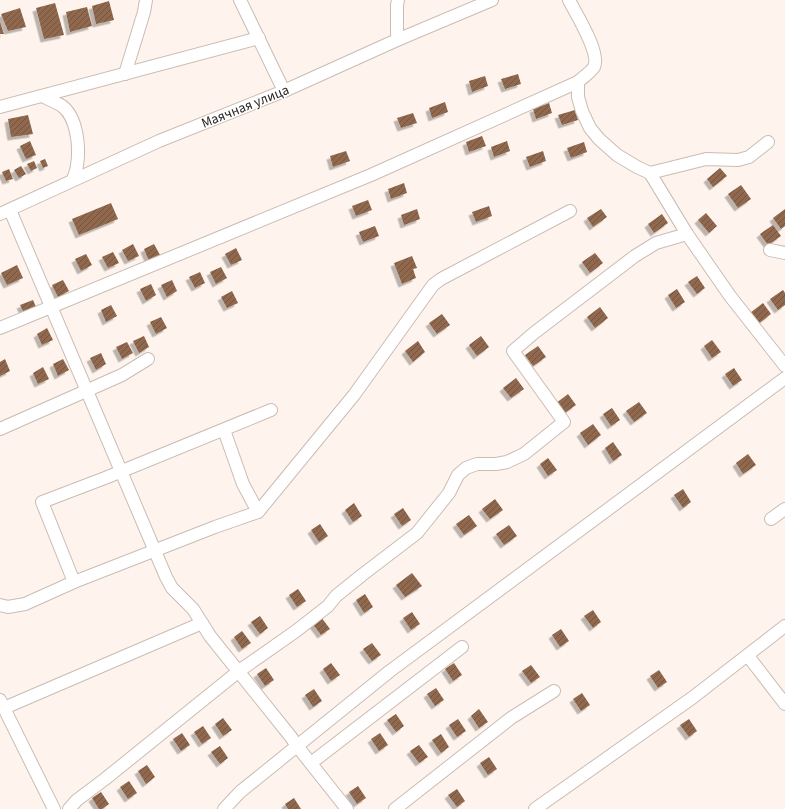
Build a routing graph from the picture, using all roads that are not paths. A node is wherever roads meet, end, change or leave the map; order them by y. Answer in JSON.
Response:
{"nodes":[{"id":1,"x":146,"y":0,"type":"edge"},
{"id":2,"x":240,"y":0,"type":"edge"},
{"id":3,"x":398,"y":0,"type":"edge"},
{"id":4,"x":492,"y":0,"type":"edge"},
{"id":5,"x":569,"y":0,"type":"edge"},
{"id":6,"x":259,"y":38,"type":"junction"},
{"id":7,"x":397,"y":40,"type":"junction"},
{"id":8,"x":126,"y":74,"type":"junction"},
{"id":9,"x":578,"y":82,"type":"junction"},
{"id":10,"x":284,"y":91,"type":"junction"},
{"id":11,"x":42,"y":96,"type":"junction"},
{"id":12,"x":0,"y":107,"type":"edge"},
{"id":13,"x":768,"y":142,"type":"dead end"},
{"id":14,"x":650,"y":172,"type":"junction"},
{"id":15,"x":73,"y":180,"type":"junction"},
{"id":16,"x":570,"y":211,"type":"dead end"},
{"id":17,"x":5,"y":212,"type":"edge"},
{"id":18,"x":687,"y":234,"type":"junction"},
{"id":19,"x":770,"y":250,"type":"dead end"},
{"id":20,"x":785,"y":253,"type":"edge"},
{"id":21,"x":0,"y":328,"type":"edge"},
{"id":22,"x":148,"y":359,"type":"dead end"},
{"id":23,"x":785,"y":366,"type":"edge"},
{"id":24,"x":785,"y":378,"type":"edge"},
{"id":25,"x":86,"y":390,"type":"junction"},
{"id":26,"x":271,"y":410,"type":"dead end"},
{"id":27,"x":0,"y":429,"type":"edge"},
{"id":28,"x":224,"y":430,"type":"junction"},
{"id":29,"x":121,"y":471,"type":"junction"},
{"id":30,"x":785,"y":509,"type":"edge"},
{"id":31,"x":258,"y":512,"type":"junction"},
{"id":32,"x":771,"y":519,"type":"dead end"},
{"id":33,"x":155,"y":551,"type":"junction"},
{"id":34,"x":74,"y":582,"type":"junction"},
{"id":35,"x":0,"y":605,"type":"edge"},
{"id":36,"x":202,"y":623,"type":"junction"},
{"id":37,"x":785,"y":626,"type":"edge"},
{"id":38,"x":462,"y":647,"type":"dead end"},
{"id":39,"x":748,"y":656,"type":"junction"},
{"id":40,"x":239,"y":671,"type":"junction"},
{"id":41,"x":554,"y":691,"type":"dead end"},
{"id":42,"x":2,"y":704,"type":"edge"},
{"id":43,"x":785,"y":704,"type":"edge"},
{"id":44,"x":297,"y":746,"type":"junction"},
{"id":45,"x":311,"y":763,"type":"junction"},
{"id":46,"x":54,"y":809,"type":"edge"},
{"id":47,"x":70,"y":809,"type":"edge"},
{"id":48,"x":224,"y":809,"type":"edge"},
{"id":49,"x":347,"y":809,"type":"edge"},
{"id":50,"x":395,"y":809,"type":"edge"},
{"id":51,"x":535,"y":809,"type":"edge"}],
"edges":[{"from":1,"to":8,"type":"street"},
{"from":2,"to":6,"type":"street"},
{"from":3,"to":7,"type":"street"},
{"from":4,"to":7,"type":"street","name":"Маячная улица"},
{"from":5,"to":9,"type":"street"},
{"from":6,"to":8,"type":"street"},
{"from":6,"to":10,"type":"street"},
{"from":7,"to":10,"type":"street","name":"Маячная улица"},
{"from":8,"to":11,"type":"street"},
{"from":9,"to":14,"type":"street"},
{"from":9,"to":21,"type":"street"},
{"from":10,"to":15,"type":"street","name":"Маячная улица"},
{"from":11,"to":12,"type":"street"},
{"from":11,"to":15,"type":"street"},
{"from":13,"to":14,"type":"street"},
{"from":14,"to":18,"type":"street"},
{"from":15,"to":17,"type":"street","name":"Маячная улица"},
{"from":16,"to":31,"type":"street"},
{"from":17,"to":25,"type":"street"},
{"from":18,"to":23,"type":"street"},
{"from":18,"to":40,"type":"street"},
{"from":19,"to":20,"type":"street"},
{"from":22,"to":25,"type":"street"},
{"from":24,"to":44,"type":"street"},
{"from":25,"to":27,"type":"street"},
{"from":25,"to":29,"type":"street"},
{"from":26,"to":28,"type":"street"},
{"from":28,"to":29,"type":"street"},
{"from":28,"to":31,"type":"street"},
{"from":29,"to":33,"type":"street"},
{"from":29,"to":34,"type":"street"},
{"from":30,"to":32,"type":"street"},
{"from":31,"to":33,"type":"street"},
{"from":33,"to":34,"type":"street"},
{"from":33,"to":36,"type":"street"},
{"from":34,"to":35,"type":"street"},
{"from":36,"to":40,"type":"street"},
{"from":36,"to":42,"type":"street"},
{"from":37,"to":39,"type":"street"},
{"from":38,"to":45,"type":"street"},
{"from":39,"to":43,"type":"street"},
{"from":39,"to":51,"type":"street"},
{"from":40,"to":44,"type":"street"},
{"from":40,"to":47,"type":"street"},
{"from":41,"to":50,"type":"street"},
{"from":42,"to":46,"type":"street"},
{"from":44,"to":45,"type":"street"},
{"from":44,"to":48,"type":"street"},
{"from":45,"to":49,"type":"street"}]}
